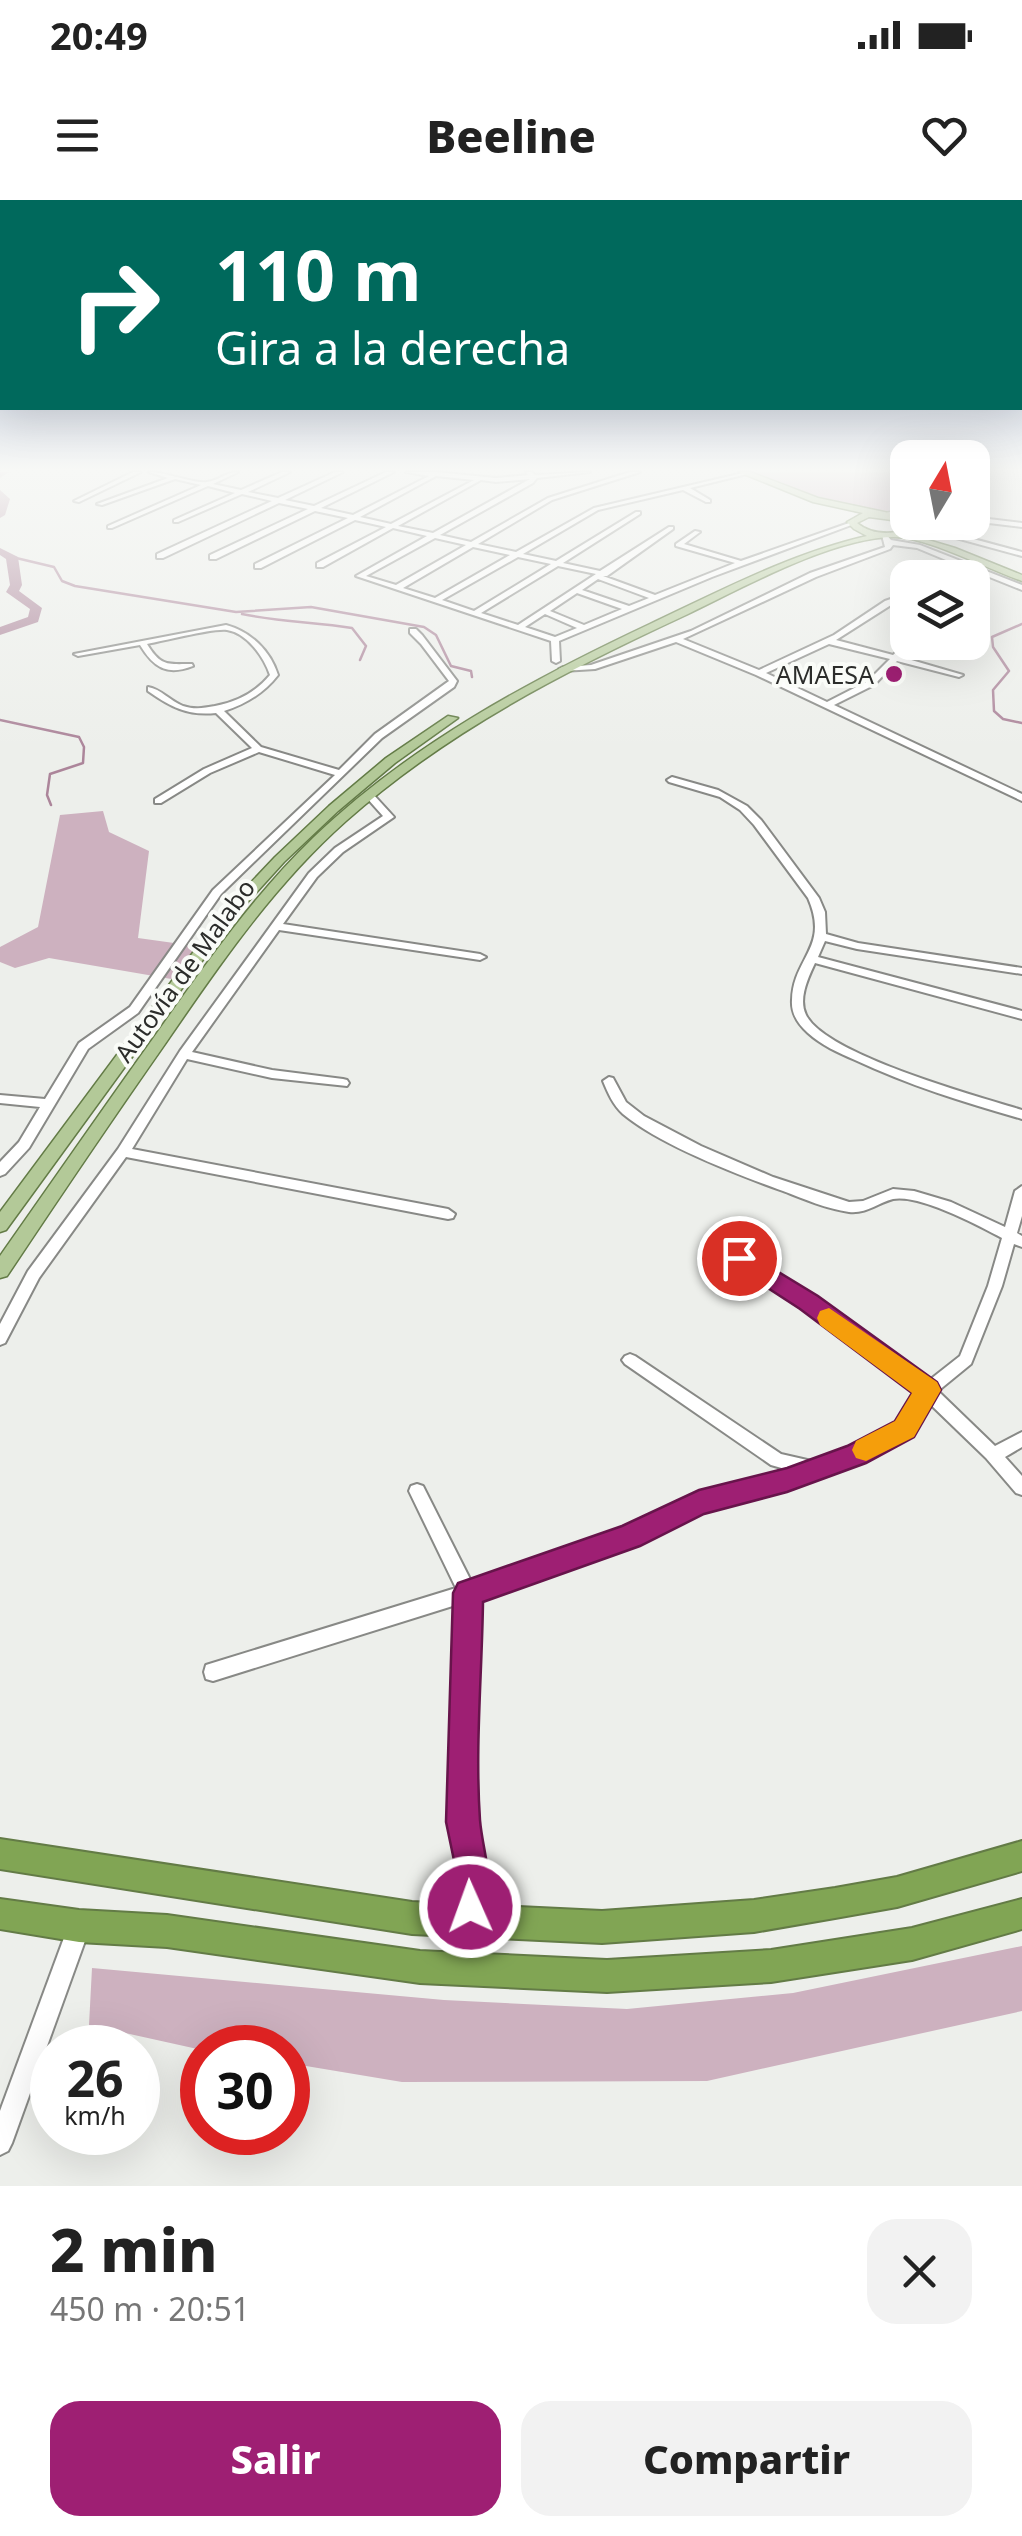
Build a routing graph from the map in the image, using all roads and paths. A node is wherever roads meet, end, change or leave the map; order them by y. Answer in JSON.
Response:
{"nodes":[{"id":1,"x":379,"y":565,"type":"edge"},
{"id":2,"x":439,"y":565,"type":"edge"},
{"id":3,"x":498,"y":565,"type":"edge"},
{"id":4,"x":557,"y":565,"type":"edge"},
{"id":5,"x":565,"y":565,"type":"edge"},
{"id":6,"x":618,"y":565,"type":"edge"},
{"id":7,"x":742,"y":565,"type":"edge"},
{"id":8,"x":770,"y":565,"type":"edge"},
{"id":9,"x":796,"y":565,"type":"edge"},
{"id":10,"x":840,"y":565,"type":"edge"},
{"id":11,"x":984,"y":565,"type":"edge"},
{"id":12,"x":990,"y":575,"type":"edge"},
{"id":13,"x":601,"y":576,"type":"junction"},
{"id":14,"x":1022,"y":578,"type":"edge"},
{"id":15,"x":397,"y":588,"type":"junction"},
{"id":16,"x":1022,"y":588,"type":"edge"},
{"id":17,"x":578,"y":591,"type":"junction"},
{"id":18,"x":654,"y":597,"type":"junction"},
{"id":19,"x":435,"y":601,"type":"junction"},
{"id":20,"x":888,"y":603,"type":"edge"},
{"id":21,"x":627,"y":608,"type":"junction"},
{"id":22,"x":546,"y":612,"type":"junction"},
{"id":23,"x":475,"y":614,"type":"junction"},
{"id":24,"x":520,"y":627,"type":"junction"},
{"id":25,"x":585,"y":628,"type":"junction"},
{"id":26,"x":413,"y":631,"type":"dead end"},
{"id":27,"x":676,"y":639,"type":"junction"},
{"id":28,"x":556,"y":640,"type":"junction"},
{"id":29,"x":828,"y":641,"type":"junction"},
{"id":30,"x":142,"y":642,"type":"junction"},
{"id":31,"x":78,"y":654,"type":"dead end"},
{"id":32,"x":890,"y":658,"type":"edge"},
{"id":33,"x":893,"y":660,"type":"edge"},
{"id":34,"x":898,"y":660,"type":"edge"},
{"id":35,"x":559,"y":665,"type":"junction"},
{"id":36,"x":189,"y":666,"type":"dead end"},
{"id":37,"x":759,"y":673,"type":"junction"},
{"id":38,"x":959,"y":675,"type":"dead end"},
{"id":39,"x":151,"y":689,"type":"dead end"},
{"id":40,"x":828,"y":705,"type":"junction"},
{"id":41,"x":216,"y":708,"type":"junction"},
{"id":42,"x":258,"y":749,"type":"junction"},
{"id":43,"x":340,"y":774,"type":"junction"},
{"id":44,"x":672,"y":780,"type":"dead end"},
{"id":45,"x":1022,"y":788,"type":"edge"},
{"id":46,"x":1010,"y":793,"type":"junction"},
{"id":47,"x":369,"y":796,"type":"junction"},
{"id":48,"x":1022,"y":798,"type":"edge"},
{"id":49,"x":158,"y":802,"type":"dead end"},
{"id":50,"x":278,"y":926,"type":"junction"},
{"id":51,"x":824,"y":937,"type":"junction"},
{"id":52,"x":480,"y":957,"type":"dead end"},
{"id":53,"x":811,"y":959,"type":"junction"},
{"id":54,"x":1022,"y":971,"type":"edge"},
{"id":55,"x":1022,"y":1015,"type":"edge"},
{"id":56,"x":184,"y":1054,"type":"junction"},
{"id":57,"x":608,"y":1081,"type":"dead end"},
{"id":58,"x":343,"y":1082,"type":"dead end"},
{"id":59,"x":0,"y":1099,"type":"edge"},
{"id":60,"x":49,"y":1104,"type":"junction"},
{"id":61,"x":1022,"y":1115,"type":"edge"},
{"id":62,"x":123,"y":1152,"type":"junction"},
{"id":63,"x":0,"y":1171,"type":"edge"},
{"id":64,"x":1022,"y":1191,"type":"edge"},
{"id":65,"x":448,"y":1214,"type":"dead end"},
{"id":66,"x":0,"y":1226,"type":"edge"},
{"id":67,"x":1016,"y":1238,"type":"edge"},
{"id":68,"x":739,"y":1258,"type":"dead end"},
{"id":69,"x":0,"y":1270,"type":"edge"},
{"id":70,"x":0,"y":1339,"type":"edge"},
{"id":71,"x":630,"y":1360,"type":"dead end"},
{"id":72,"x":928,"y":1390,"type":"junction"},
{"id":73,"x":1022,"y":1439,"type":"edge"},
{"id":74,"x":995,"y":1454,"type":"junction"},
{"id":75,"x":815,"y":1470,"type":"junction"},
{"id":76,"x":1022,"y":1488,"type":"edge"},
{"id":77,"x":417,"y":1491,"type":"dead end"},
{"id":78,"x":468,"y":1593,"type":"junction"},
{"id":79,"x":213,"y":1672,"type":"dead end"},
{"id":80,"x":0,"y":1854,"type":"edge"},
{"id":81,"x":1022,"y":1856,"type":"edge"},
{"id":82,"x":0,"y":1914,"type":"edge"},
{"id":83,"x":1022,"y":1914,"type":"edge"},
{"id":84,"x":470,"y":1923,"type":"junction"},
{"id":85,"x":80,"y":1926,"type":"junction"},
{"id":86,"x":0,"y":2143,"type":"edge"}],
"edges":[{"from":1,"to":15,"type":"street"},
{"from":2,"to":15,"type":"street"},
{"from":3,"to":19,"type":"street"},
{"from":4,"to":23,"type":"street"},
{"from":5,"to":13,"type":"street"},
{"from":6,"to":13,"type":"street"},
{"from":7,"to":18,"type":"street"},
{"from":8,"to":35,"type":"main road","name":"Autovía de Malabo"},
{"from":9,"to":35,"type":"main road","name":"Autovía de Malabo"},
{"from":10,"to":27,"type":"street"},
{"from":11,"to":14,"type":"main road"},
{"from":12,"to":16,"type":"street"},
{"from":13,"to":17,"type":"street"},
{"from":13,"to":18,"type":"street"},
{"from":15,"to":19,"type":"street"},
{"from":17,"to":21,"type":"street"},
{"from":17,"to":22,"type":"street"},
{"from":18,"to":21,"type":"street"},
{"from":19,"to":23,"type":"street"},
{"from":20,"to":29,"type":"street"},
{"from":21,"to":25,"type":"street"},
{"from":22,"to":24,"type":"street"},
{"from":22,"to":25,"type":"street"},
{"from":23,"to":24,"type":"street"},
{"from":24,"to":28,"type":"street"},
{"from":25,"to":28,"type":"street"},
{"from":26,"to":43,"type":"street"},
{"from":27,"to":35,"type":"street"},
{"from":27,"to":37,"type":"street"},
{"from":28,"to":35,"type":"street"},
{"from":29,"to":32,"type":"street"},
{"from":29,"to":37,"type":"street"},
{"from":30,"to":31,"type":"street"},
{"from":30,"to":36,"type":"street"},
{"from":30,"to":41,"type":"street"},
{"from":33,"to":40,"type":"street"},
{"from":34,"to":38,"type":"street"},
{"from":35,"to":47,"type":"main road","name":"Autovía de Malabo"},
{"from":35,"to":66,"type":"main road","name":"Autovía de Malabo"},
{"from":37,"to":40,"type":"street"},
{"from":39,"to":41,"type":"street"},
{"from":40,"to":46,"type":"street"},
{"from":41,"to":42,"type":"street"},
{"from":42,"to":43,"type":"street"},
{"from":42,"to":49,"type":"street"},
{"from":43,"to":60,"type":"street"},
{"from":44,"to":51,"type":"street"},
{"from":45,"to":46,"type":"street"},
{"from":46,"to":48,"type":"street"},
{"from":47,"to":50,"type":"street"},
{"from":47,"to":69,"type":"main road","name":"Autovía de Malabo"},
{"from":50,"to":52,"type":"street"},
{"from":50,"to":56,"type":"street"},
{"from":51,"to":53,"type":"street"},
{"from":51,"to":54,"type":"street"},
{"from":53,"to":55,"type":"street"},
{"from":53,"to":61,"type":"street"},
{"from":56,"to":58,"type":"street"},
{"from":56,"to":62,"type":"street"},
{"from":57,"to":67,"type":"street"},
{"from":59,"to":60,"type":"street"},
{"from":60,"to":63,"type":"street"},
{"from":62,"to":65,"type":"street"},
{"from":62,"to":70,"type":"street"},
{"from":64,"to":67,"type":"street"},
{"from":67,"to":72,"type":"street"},
{"from":68,"to":72,"type":"street"},
{"from":71,"to":75,"type":"street"},
{"from":72,"to":74,"type":"street"},
{"from":72,"to":75,"type":"street"},
{"from":73,"to":74,"type":"street"},
{"from":74,"to":76,"type":"street"},
{"from":75,"to":78,"type":"street"},
{"from":77,"to":78,"type":"street"},
{"from":78,"to":79,"type":"street"},
{"from":78,"to":84,"type":"street"},
{"from":80,"to":84,"type":"highway"},
{"from":81,"to":84,"type":"highway"},
{"from":82,"to":85,"type":"highway"},
{"from":83,"to":85,"type":"highway"},
{"from":85,"to":86,"type":"street"}]}
